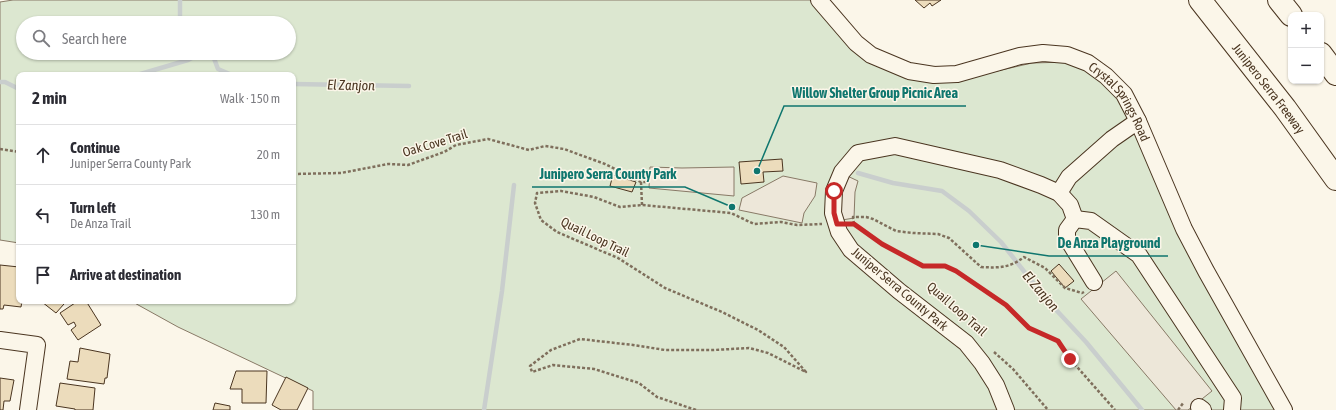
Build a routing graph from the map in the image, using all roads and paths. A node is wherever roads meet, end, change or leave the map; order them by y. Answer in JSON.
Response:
{"nodes":[{"id":1,"x":819,"y":0,"type":"edge"},
{"id":2,"x":1200,"y":0,"type":"edge"},
{"id":3,"x":1279,"y":0,"type":"edge"},
{"id":4,"x":1289,"y":12,"type":"edge"},
{"id":5,"x":1324,"y":58,"type":"edge"},
{"id":6,"x":1336,"y":74,"type":"edge"},
{"id":7,"x":1138,"y":121,"type":"junction"},
{"id":8,"x":0,"y":149,"type":"edge"},
{"id":9,"x":16,"y":152,"type":"edge"},
{"id":10,"x":296,"y":174,"type":"edge"},
{"id":11,"x":1336,"y":179,"type":"edge"},
{"id":12,"x":641,"y":182,"type":"junction"},
{"id":13,"x":648,"y":182,"type":"dead end"},
{"id":14,"x":1059,"y":193,"type":"junction"},
{"id":15,"x":642,"y":205,"type":"junction"},
{"id":16,"x":1075,"y":219,"type":"junction"},
{"id":17,"x":842,"y":224,"type":"junction"},
{"id":18,"x":854,"y":224,"type":"junction"},
{"id":19,"x":852,"y":229,"type":"dead end"},
{"id":20,"x":1091,"y":286,"type":"joint"},
{"id":21,"x":0,"y":340,"type":"edge"},
{"id":22,"x":990,"y":350,"type":"dead end"},
{"id":23,"x":28,"y":410,"type":"edge"},
{"id":24,"x":696,"y":410,"type":"edge"},
{"id":25,"x":1006,"y":410,"type":"edge"},
{"id":26,"x":1048,"y":410,"type":"edge"},
{"id":27,"x":1115,"y":410,"type":"edge"},
{"id":28,"x":1232,"y":410,"type":"edge"},
{"id":29,"x":1284,"y":410,"type":"edge"}],
"edges":[{"from":1,"to":7,"type":"street","name":"Crystal Springs Road"},
{"from":2,"to":11,"type":"highway","name":"Junipero Serra Freeway"},
{"from":3,"to":4,"type":"highway"},
{"from":5,"to":6,"type":"highway"},
{"from":7,"to":14,"type":"street"},
{"from":7,"to":29,"type":"street","name":"Crystal Springs Road"},
{"from":8,"to":9,"type":"path"},
{"from":10,"to":12,"type":"path","name":"Oak Cove Trail"},
{"from":12,"to":13,"type":"path","name":"Oak Cove Trail"},
{"from":12,"to":15,"type":"path"},
{"from":14,"to":16,"type":"street","name":"Juniper Serra County Park"},
{"from":14,"to":17,"type":"street","name":"Juniper Serra County Park"},
{"from":15,"to":17,"type":"path","name":"Quail Loop Trail"},
{"from":15,"to":24,"type":"path","name":"Quail Loop Trail"},
{"from":16,"to":20,"type":"street"},
{"from":16,"to":28,"type":"street"},
{"from":17,"to":18,"type":"path","name":"Quail Loop Trail"},
{"from":17,"to":19,"type":"path"},
{"from":17,"to":25,"type":"street","name":"Juniper Serra County Park"},
{"from":18,"to":20,"type":"path"},
{"from":18,"to":27,"type":"path"},
{"from":21,"to":23,"type":"street"},
{"from":22,"to":26,"type":"path","name":"Quail Loop Trail"}]}
